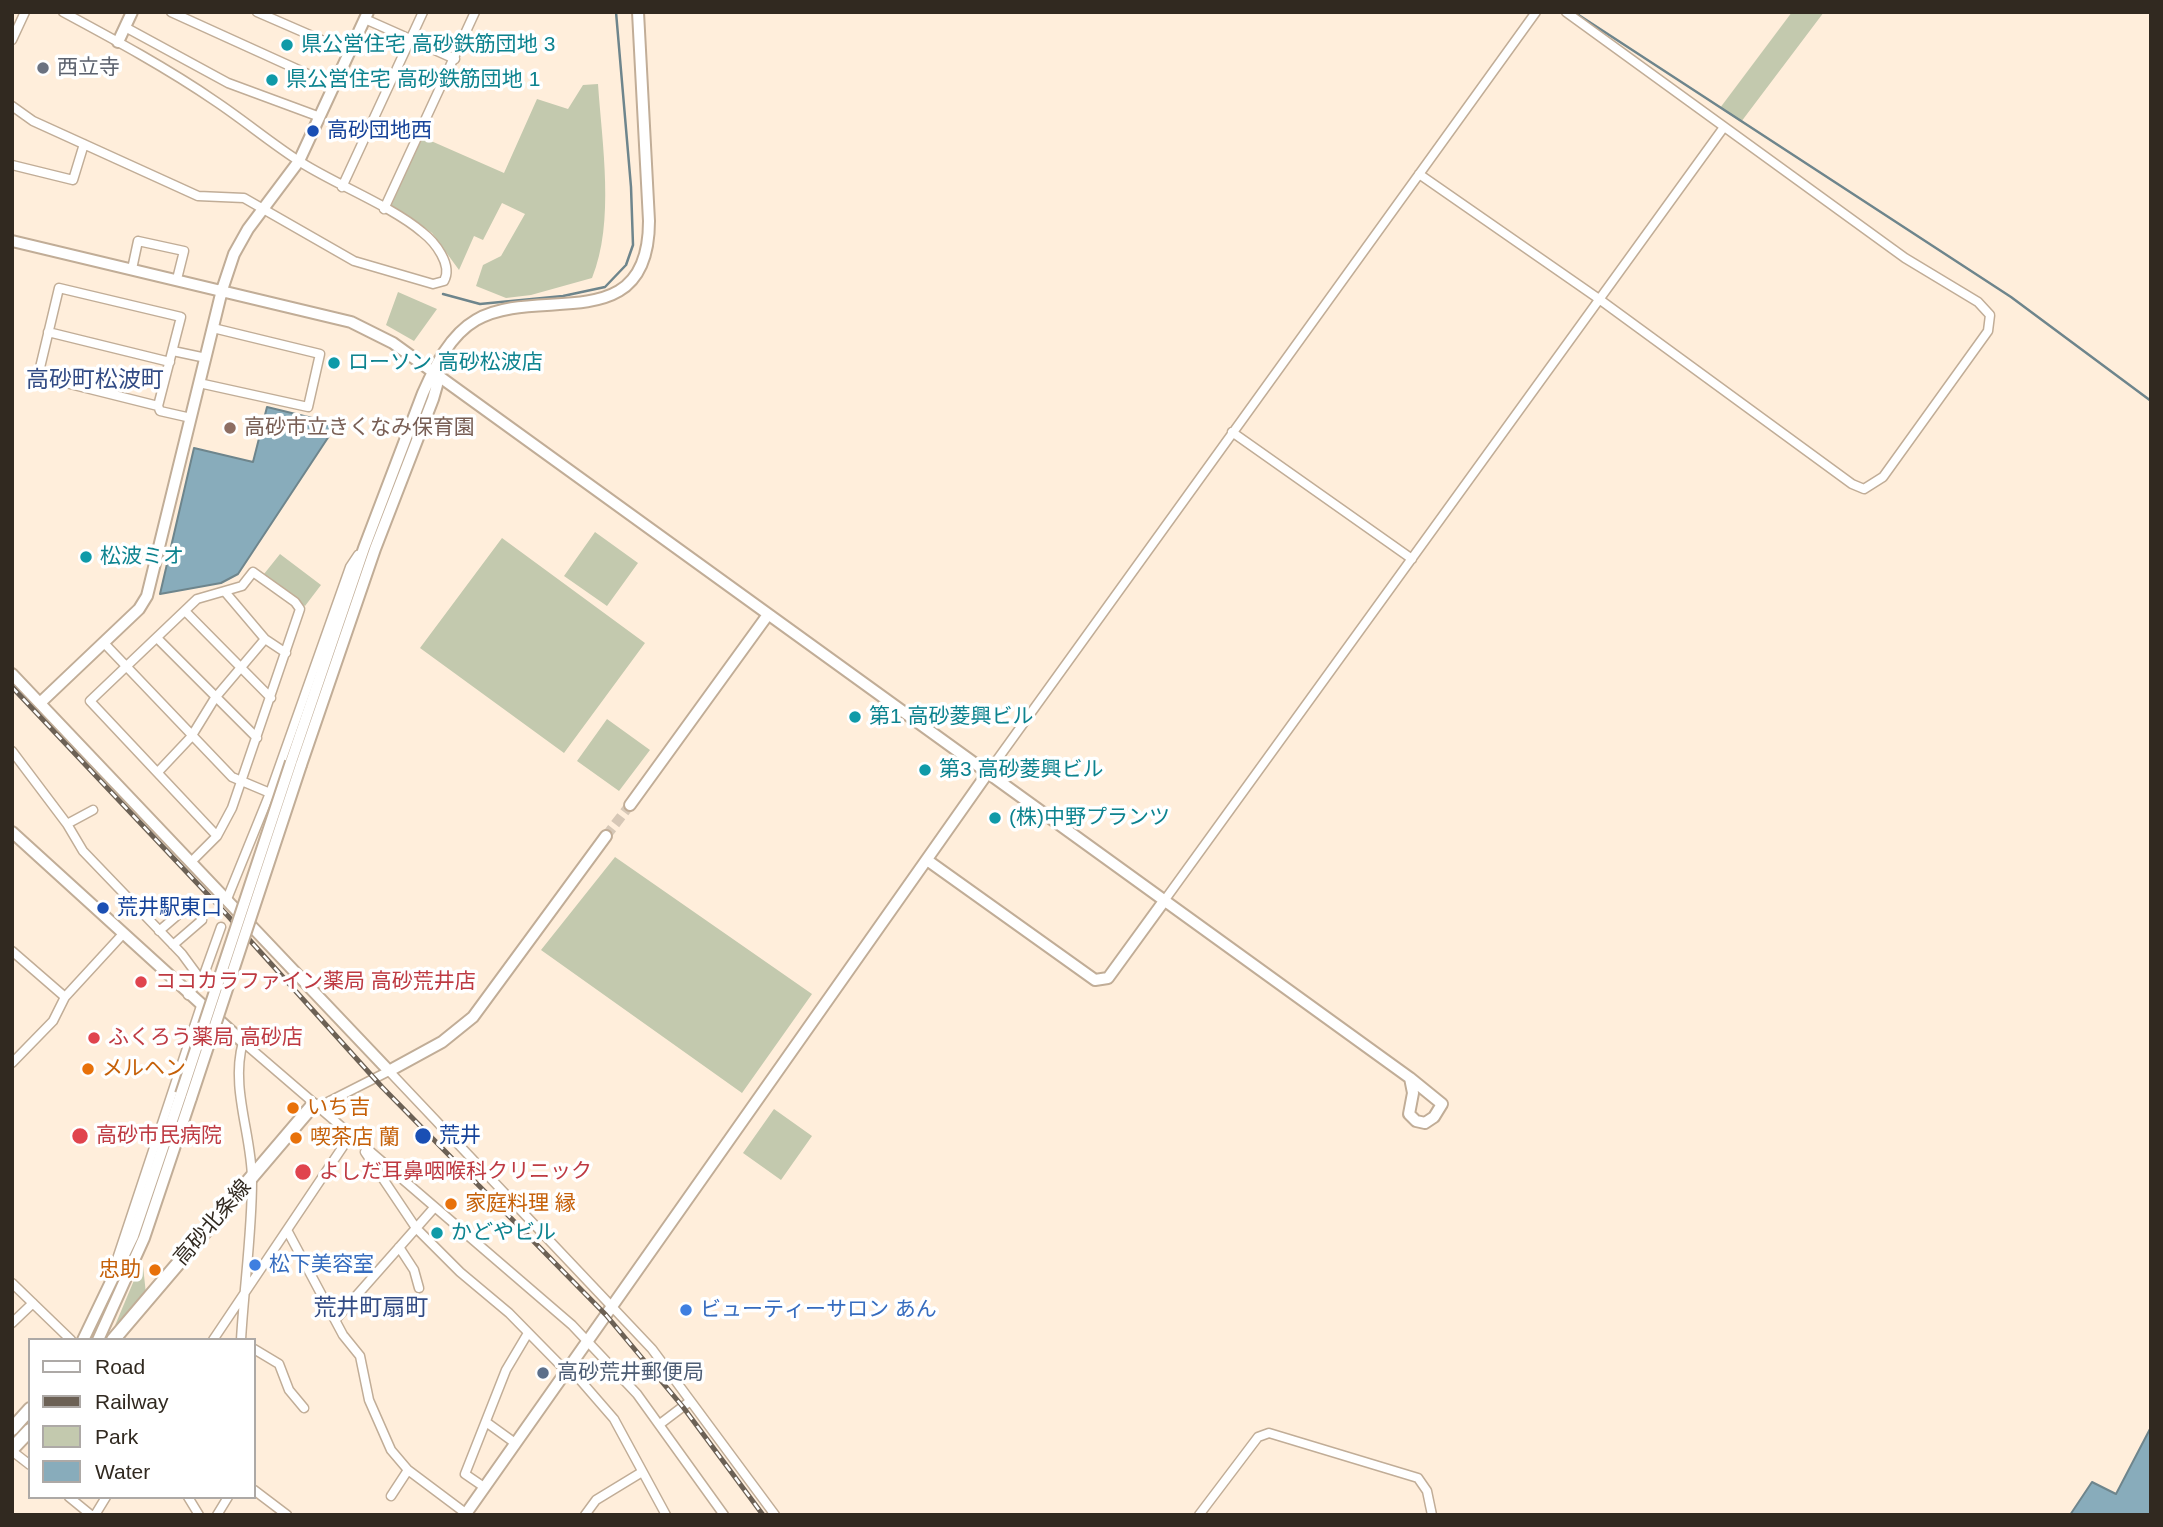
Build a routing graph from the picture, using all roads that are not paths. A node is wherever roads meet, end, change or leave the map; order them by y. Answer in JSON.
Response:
{"nodes":[{"id":1,"x":25,"y":12,"type":"edge"},
{"id":2,"x":63,"y":12,"type":"edge"},
{"id":3,"x":132,"y":12,"type":"edge"},
{"id":4,"x":171,"y":12,"type":"edge"},
{"id":5,"x":257,"y":12,"type":"edge"},
{"id":6,"x":423,"y":12,"type":"edge"},
{"id":7,"x":475,"y":12,"type":"edge"},
{"id":8,"x":638,"y":12,"type":"edge"},
{"id":9,"x":1536,"y":12,"type":"edge"},
{"id":10,"x":1566,"y":12,"type":"edge"},
{"id":11,"x":367,"y":15,"type":"edge"},
{"id":12,"x":125,"y":27,"type":"junction"},
{"id":13,"x":12,"y":40,"type":"edge"},
{"id":14,"x":412,"y":40,"type":"junction"},
{"id":15,"x":118,"y":41,"type":"junction"},
{"id":16,"x":160,"y":46,"type":"junction"},
{"id":17,"x":349,"y":52,"type":"junction"},
{"id":18,"x":455,"y":59,"type":"junction"},
{"id":19,"x":152,"y":62,"type":"junction"},
{"id":20,"x":334,"y":86,"type":"junction"},
{"id":21,"x":12,"y":106,"type":"edge"},
{"id":22,"x":320,"y":117,"type":"junction"},
{"id":23,"x":1724,"y":127,"type":"junction"},
{"id":24,"x":84,"y":144,"type":"junction"},
{"id":25,"x":299,"y":161,"type":"junction"},
{"id":26,"x":12,"y":164,"type":"edge"},
{"id":27,"x":1419,"y":174,"type":"junction"},
{"id":28,"x":342,"y":187,"type":"junction"},
{"id":29,"x":384,"y":209,"type":"junction"},
{"id":30,"x":265,"y":210,"type":"junction"},
{"id":31,"x":12,"y":241,"type":"edge"},
{"id":32,"x":132,"y":269,"type":"junction"},
{"id":33,"x":177,"y":279,"type":"junction"},
{"id":34,"x":222,"y":290,"type":"junction"},
{"id":35,"x":1599,"y":299,"type":"junction"},
{"id":36,"x":213,"y":328,"type":"junction"},
{"id":37,"x":48,"y":332,"type":"junction"},
{"id":38,"x":173,"y":351,"type":"junction"},
{"id":39,"x":205,"y":358,"type":"junction"},
{"id":40,"x":170,"y":362,"type":"junction"},
{"id":41,"x":433,"y":370,"type":"junction"},
{"id":42,"x":200,"y":383,"type":"junction"},
{"id":43,"x":158,"y":406,"type":"junction"},
{"id":44,"x":191,"y":418,"type":"junction"},
{"id":45,"x":1232,"y":432,"type":"junction"},
{"id":46,"x":364,"y":548,"type":"junction"},
{"id":47,"x":1412,"y":559,"type":"junction"},
{"id":48,"x":226,"y":593,"type":"junction"},
{"id":49,"x":185,"y":611,"type":"junction"},
{"id":50,"x":767,"y":616,"type":"junction"},
{"id":51,"x":157,"y":638,"type":"junction"},
{"id":52,"x":265,"y":639,"type":"junction"},
{"id":53,"x":104,"y":643,"type":"junction"},
{"id":54,"x":286,"y":653,"type":"junction"},
{"id":55,"x":126,"y":667,"type":"junction"},
{"id":56,"x":240,"y":668,"type":"junction"},
{"id":57,"x":12,"y":674,"type":"edge"},
{"id":58,"x":215,"y":698,"type":"junction"},
{"id":59,"x":271,"y":698,"type":"junction"},
{"id":60,"x":40,"y":703,"type":"junction"},
{"id":61,"x":191,"y":737,"type":"junction"},
{"id":62,"x":257,"y":738,"type":"junction"},
{"id":63,"x":12,"y":751,"type":"edge"},
{"id":64,"x":296,"y":763,"type":"junction"},
{"id":65,"x":989,"y":771,"type":"junction"},
{"id":66,"x":158,"y":772,"type":"junction"},
{"id":67,"x":243,"y":784,"type":"junction"},
{"id":68,"x":270,"y":793,"type":"junction"},
{"id":69,"x":630,"y":805,"type":"tunnel mouth"},
{"id":70,"x":100,"y":820,"type":"dead end"},
{"id":71,"x":67,"y":824,"type":"junction"},
{"id":72,"x":217,"y":836,"type":"junction"},
{"id":73,"x":606,"y":836,"type":"tunnel mouth"},
{"id":74,"x":14,"y":837,"type":"edge"},
{"id":75,"x":927,"y":860,"type":"junction"},
{"id":76,"x":191,"y":862,"type":"junction"},
{"id":77,"x":227,"y":898,"type":"junction"},
{"id":78,"x":1164,"y":901,"type":"junction"},
{"id":79,"x":187,"y":907,"type":"dead end"},
{"id":80,"x":202,"y":920,"type":"dead end"},
{"id":81,"x":221,"y":927,"type":"dead end"},
{"id":82,"x":159,"y":931,"type":"junction"},
{"id":83,"x":122,"y":936,"type":"junction"},
{"id":84,"x":173,"y":945,"type":"junction"},
{"id":85,"x":12,"y":951,"type":"edge"},
{"id":86,"x":197,"y":981,"type":"junction"},
{"id":87,"x":188,"y":995,"type":"junction"},
{"id":88,"x":65,"y":997,"type":"junction"},
{"id":89,"x":201,"y":1006,"type":"junction"},
{"id":90,"x":243,"y":1042,"type":"junction"},
{"id":91,"x":12,"y":1063,"type":"edge"},
{"id":92,"x":389,"y":1071,"type":"junction"},
{"id":93,"x":1410,"y":1078,"type":"junction"},
{"id":94,"x":186,"y":1096,"type":"junction"},
{"id":95,"x":313,"y":1105,"type":"junction"},
{"id":96,"x":350,"y":1136,"type":"junction"},
{"id":97,"x":361,"y":1145,"type":"junction"},
{"id":98,"x":252,"y":1178,"type":"junction"},
{"id":99,"x":433,"y":1209,"type":"junction"},
{"id":100,"x":416,"y":1228,"type":"junction"},
{"id":101,"x":287,"y":1230,"type":"junction"},
{"id":102,"x":399,"y":1247,"type":"junction"},
{"id":103,"x":113,"y":1281,"type":"junction"},
{"id":104,"x":12,"y":1283,"type":"edge"},
{"id":105,"x":419,"y":1287,"type":"dead end"},
{"id":106,"x":244,"y":1295,"type":"junction"},
{"id":107,"x":33,"y":1303,"type":"junction"},
{"id":108,"x":611,"y":1305,"type":"junction"},
{"id":109,"x":335,"y":1320,"type":"junction"},
{"id":110,"x":12,"y":1323,"type":"edge"},
{"id":111,"x":528,"y":1333,"type":"junction"},
{"id":112,"x":69,"y":1338,"type":"edge"},
{"id":113,"x":84,"y":1338,"type":"edge"},
{"id":114,"x":99,"y":1338,"type":"edge"},
{"id":115,"x":115,"y":1338,"type":"edge"},
{"id":116,"x":215,"y":1338,"type":"edge"},
{"id":117,"x":241,"y":1338,"type":"edge"},
{"id":118,"x":585,"y":1340,"type":"junction"},
{"id":119,"x":256,"y":1350,"type":"edge"},
{"id":120,"x":566,"y":1368,"type":"junction"},
{"id":121,"x":689,"y":1402,"type":"junction"},
{"id":122,"x":304,"y":1408,"type":"dead end"},
{"id":123,"x":28,"y":1411,"type":"edge"},
{"id":124,"x":486,"y":1422,"type":"junction"},
{"id":125,"x":660,"y":1424,"type":"junction"},
{"id":126,"x":12,"y":1429,"type":"edge"},
{"id":127,"x":28,"y":1432,"type":"edge"},
{"id":128,"x":515,"y":1443,"type":"junction"},
{"id":129,"x":12,"y":1450,"type":"edge"},
{"id":130,"x":28,"y":1463,"type":"edge"},
{"id":131,"x":408,"y":1470,"type":"junction"},
{"id":132,"x":642,"y":1472,"type":"junction"},
{"id":133,"x":484,"y":1487,"type":"junction"},
{"id":134,"x":256,"y":1492,"type":"edge"},
{"id":135,"x":391,"y":1496,"type":"dead end"},
{"id":136,"x":72,"y":1499,"type":"edge"},
{"id":137,"x":105,"y":1499,"type":"edge"},
{"id":138,"x":189,"y":1499,"type":"edge"},
{"id":139,"x":227,"y":1499,"type":"edge"},
{"id":140,"x":285,"y":1514,"type":"edge"},
{"id":141,"x":466,"y":1514,"type":"edge"},
{"id":142,"x":93,"y":1515,"type":"edge"},
{"id":143,"x":199,"y":1515,"type":"edge"},
{"id":144,"x":217,"y":1515,"type":"edge"},
{"id":145,"x":585,"y":1515,"type":"edge"},
{"id":146,"x":666,"y":1515,"type":"edge"},
{"id":147,"x":724,"y":1515,"type":"edge"},
{"id":148,"x":775,"y":1515,"type":"edge"},
{"id":149,"x":1199,"y":1515,"type":"edge"},
{"id":150,"x":1433,"y":1515,"type":"edge"}],
"edges":[{"from":1,"to":13,"type":"street"},
{"from":2,"to":15,"type":"street"},
{"from":3,"to":12,"type":"street"},
{"from":4,"to":20,"type":"street"},
{"from":5,"to":17,"type":"street"},
{"from":6,"to":14,"type":"street"},
{"from":7,"to":18,"type":"street"},
{"from":8,"to":41,"type":"street"},
{"from":9,"to":27,"type":"street"},
{"from":10,"to":23,"type":"street"},
{"from":11,"to":14,"type":"street"},
{"from":11,"to":17,"type":"street"},
{"from":12,"to":15,"type":"street"},
{"from":12,"to":16,"type":"street"},
{"from":14,"to":18,"type":"street"},
{"from":14,"to":28,"type":"street"},
{"from":15,"to":19,"type":"street"},
{"from":16,"to":19,"type":"street"},
{"from":16,"to":22,"type":"street"},
{"from":17,"to":20,"type":"street"},
{"from":18,"to":29,"type":"street"},
{"from":19,"to":25,"type":"street"},
{"from":20,"to":22,"type":"street"},
{"from":21,"to":24,"type":"street"},
{"from":22,"to":25,"type":"street"},
{"from":23,"to":35,"type":"street"},
{"from":23,"to":35,"type":"street"},
{"from":24,"to":26,"type":"street"},
{"from":24,"to":30,"type":"street"},
{"from":25,"to":28,"type":"street"},
{"from":25,"to":30,"type":"street"},
{"from":27,"to":35,"type":"street"},
{"from":27,"to":45,"type":"street"},
{"from":28,"to":29,"type":"street"},
{"from":29,"to":30,"type":"street"},
{"from":30,"to":34,"type":"street"},
{"from":31,"to":32,"type":"street"},
{"from":32,"to":33,"type":"street"},
{"from":32,"to":33,"type":"street"},
{"from":33,"to":34,"type":"street"},
{"from":34,"to":36,"type":"street"},
{"from":34,"to":41,"type":"street"},
{"from":35,"to":47,"type":"street"},
{"from":36,"to":39,"type":"street"},
{"from":36,"to":42,"type":"street"},
{"from":37,"to":38,"type":"street"},
{"from":37,"to":40,"type":"street"},
{"from":37,"to":43,"type":"street"},
{"from":38,"to":39,"type":"street"},
{"from":38,"to":40,"type":"street"},
{"from":39,"to":42,"type":"street"},
{"from":40,"to":43,"type":"street"},
{"from":41,"to":46,"type":"street"},
{"from":41,"to":50,"type":"street"},
{"from":41,"to":64,"type":"street"},
{"from":42,"to":44,"type":"street"},
{"from":43,"to":44,"type":"street"},
{"from":44,"to":53,"type":"street"},
{"from":45,"to":47,"type":"street"},
{"from":45,"to":65,"type":"street"},
{"from":46,"to":64,"type":"street"},
{"from":46,"to":68,"type":"street"},
{"from":47,"to":78,"type":"street"},
{"from":48,"to":49,"type":"street"},
{"from":48,"to":52,"type":"street"},
{"from":48,"to":54,"type":"street"},
{"from":49,"to":51,"type":"street"},
{"from":49,"to":56,"type":"street"},
{"from":50,"to":65,"type":"street"},
{"from":50,"to":69,"type":"street"},
{"from":51,"to":55,"type":"street"},
{"from":51,"to":58,"type":"street"},
{"from":52,"to":54,"type":"street"},
{"from":52,"to":56,"type":"street"},
{"from":53,"to":55,"type":"street"},
{"from":53,"to":60,"type":"street"},
{"from":54,"to":59,"type":"street"},
{"from":55,"to":61,"type":"street"},
{"from":55,"to":66,"type":"street"},
{"from":56,"to":58,"type":"street"},
{"from":56,"to":59,"type":"street"},
{"from":57,"to":60,"type":"street"},
{"from":58,"to":61,"type":"street"},
{"from":58,"to":62,"type":"street"},
{"from":59,"to":62,"type":"street"},
{"from":60,"to":76,"type":"street"},
{"from":61,"to":66,"type":"street"},
{"from":61,"to":67,"type":"street"},
{"from":62,"to":67,"type":"street"},
{"from":63,"to":71,"type":"street"},
{"from":64,"to":94,"type":"street","bridge":true},
{"from":65,"to":75,"type":"street"},
{"from":65,"to":78,"type":"street"},
{"from":66,"to":72,"type":"street"},
{"from":67,"to":68,"type":"street"},
{"from":67,"to":72,"type":"street"},
{"from":68,"to":77,"type":"street"},
{"from":70,"to":71,"type":"street"},
{"from":71,"to":82,"type":"street"},
{"from":72,"to":76,"type":"street"},
{"from":73,"to":92,"type":"street"},
{"from":74,"to":83,"type":"street"},
{"from":75,"to":78,"type":"street"},
{"from":75,"to":108,"type":"street"},
{"from":76,"to":77,"type":"street"},
{"from":77,"to":92,"type":"street"},
{"from":78,"to":93,"type":"street"},
{"from":79,"to":82,"type":"street"},
{"from":80,"to":84,"type":"street"},
{"from":81,"to":86,"type":"street"},
{"from":82,"to":84,"type":"street"},
{"from":83,"to":87,"type":"street"},
{"from":83,"to":88,"type":"street"},
{"from":84,"to":86,"type":"street"},
{"from":85,"to":88,"type":"street"},
{"from":86,"to":87,"type":"street"},
{"from":87,"to":89,"type":"street"},
{"from":88,"to":91,"type":"street"},
{"from":89,"to":90,"type":"street"},
{"from":89,"to":103,"type":"street"},
{"from":90,"to":95,"type":"street"},
{"from":90,"to":98,"type":"street"},
{"from":92,"to":95,"type":"street"},
{"from":92,"to":108,"type":"street"},
{"from":93,"to":93,"type":"street"},
{"from":94,"to":103,"type":"street"},
{"from":94,"to":114,"type":"street"},
{"from":95,"to":96,"type":"street"},
{"from":95,"to":98,"type":"main road","name":"高砂北条線"},
{"from":96,"to":97,"type":"street"},
{"from":96,"to":101,"type":"street"},
{"from":97,"to":99,"type":"street"},
{"from":97,"to":100,"type":"street"},
{"from":98,"to":106,"type":"street"},
{"from":98,"to":115,"type":"main road","name":"高砂北条線"},
{"from":99,"to":100,"type":"street"},
{"from":99,"to":118,"type":"street"},
{"from":100,"to":102,"type":"street"},
{"from":100,"to":111,"type":"street"},
{"from":101,"to":106,"type":"street"},
{"from":101,"to":109,"type":"street"},
{"from":102,"to":105,"type":"street"},
{"from":102,"to":109,"type":"street"},
{"from":103,"to":113,"type":"street"},
{"from":104,"to":107,"type":"street"},
{"from":106,"to":116,"type":"street"},
{"from":106,"to":117,"type":"street"},
{"from":107,"to":110,"type":"street"},
{"from":107,"to":112,"type":"street"},
{"from":108,"to":118,"type":"street"},
{"from":108,"to":121,"type":"street"},
{"from":109,"to":131,"type":"street"},
{"from":111,"to":120,"type":"street"},
{"from":111,"to":124,"type":"street"},
{"from":118,"to":120,"type":"street"},
{"from":118,"to":125,"type":"street"},
{"from":119,"to":122,"type":"street"},
{"from":120,"to":128,"type":"street"},
{"from":120,"to":132,"type":"street"},
{"from":121,"to":125,"type":"street"},
{"from":121,"to":148,"type":"street"},
{"from":123,"to":126,"type":"main road"},
{"from":124,"to":128,"type":"street"},
{"from":124,"to":133,"type":"street"},
{"from":125,"to":147,"type":"street"},
{"from":127,"to":129,"type":"main road"},
{"from":128,"to":133,"type":"street"},
{"from":129,"to":130,"type":"street"},
{"from":131,"to":135,"type":"street"},
{"from":131,"to":141,"type":"street"},
{"from":132,"to":145,"type":"street"},
{"from":132,"to":146,"type":"street"},
{"from":133,"to":141,"type":"street"},
{"from":134,"to":140,"type":"street"},
{"from":136,"to":142,"type":"street"},
{"from":137,"to":142,"type":"street"},
{"from":138,"to":143,"type":"street"},
{"from":139,"to":144,"type":"street"},
{"from":149,"to":150,"type":"street"}]}
